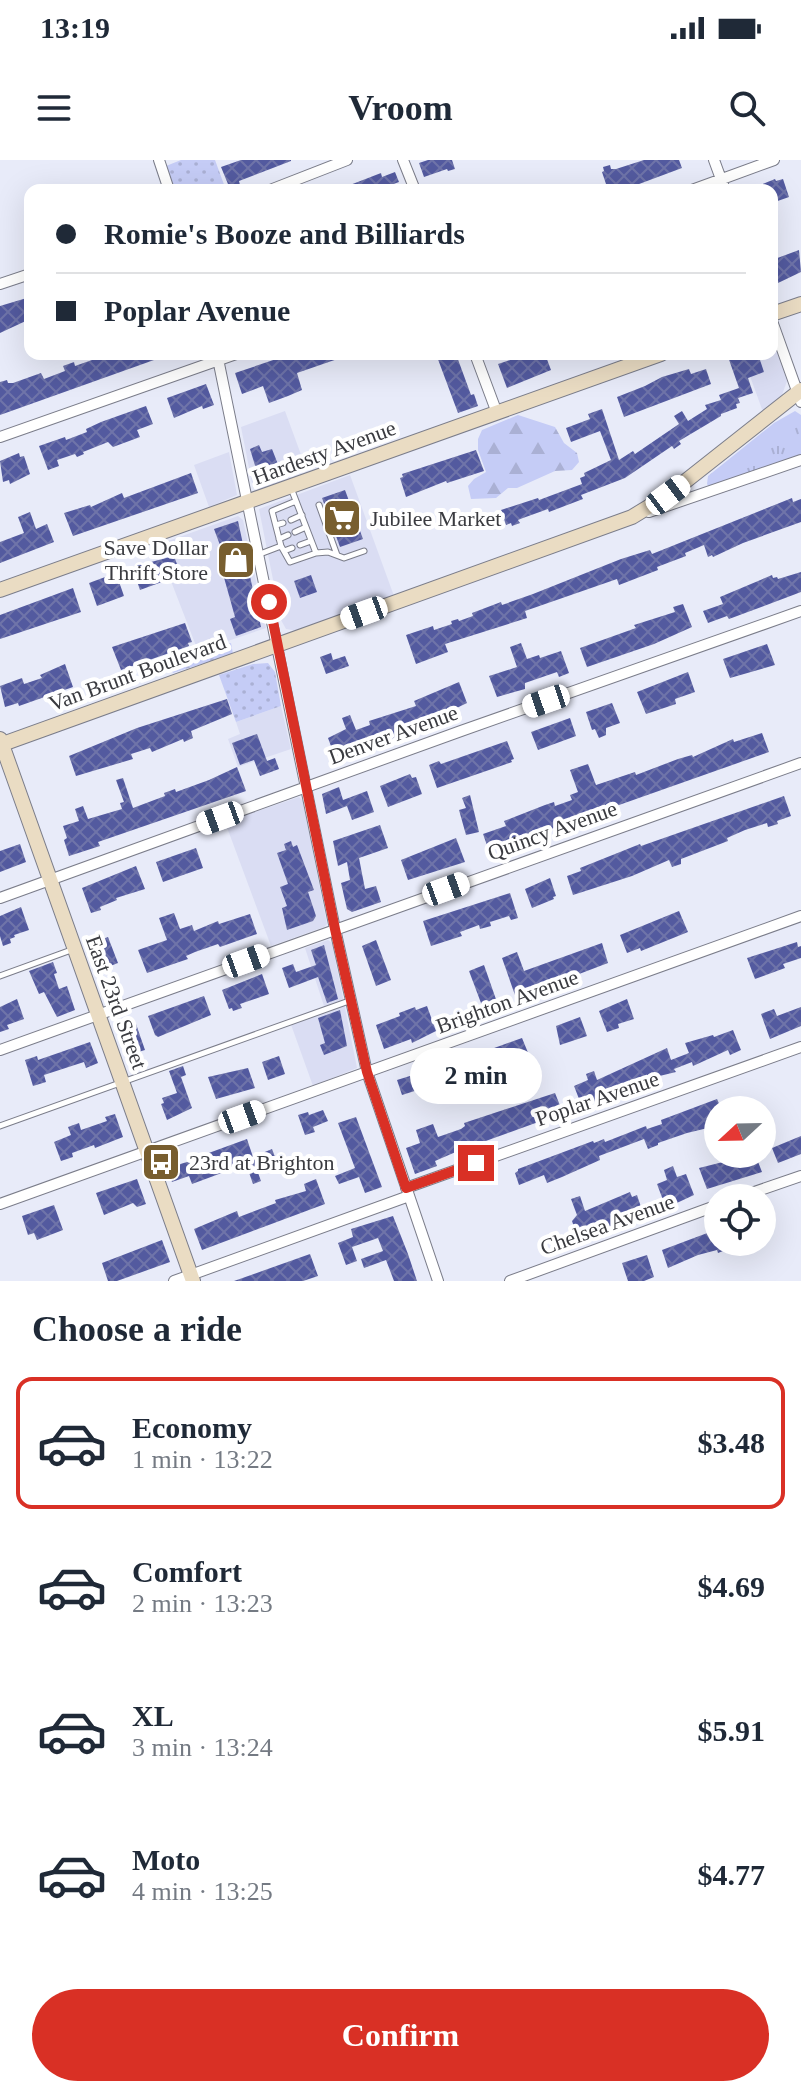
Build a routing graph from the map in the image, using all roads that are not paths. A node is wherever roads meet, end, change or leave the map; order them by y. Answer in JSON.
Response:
{"nodes":[{"id":1,"x":159,"y":160,"type":"edge"},
{"id":2,"x":347,"y":160,"type":"edge"},
{"id":3,"x":403,"y":160,"type":"edge"},
{"id":4,"x":714,"y":160,"type":"edge"},
{"id":5,"x":774,"y":160,"type":"edge"},
{"id":6,"x":167,"y":184,"type":"edge"},
{"id":7,"x":285,"y":184,"type":"edge"},
{"id":8,"x":413,"y":184,"type":"edge"},
{"id":9,"x":723,"y":184,"type":"edge"},
{"id":10,"x":725,"y":184,"type":"edge"},
{"id":11,"x":24,"y":276,"type":"edge"},
{"id":12,"x":0,"y":284,"type":"edge"},
{"id":13,"x":801,"y":304,"type":"edge"},
{"id":14,"x":778,"y":313,"type":"edge"},
{"id":15,"x":801,"y":314,"type":"edge"},
{"id":16,"x":778,"y":315,"type":"edge"},
{"id":17,"x":778,"y":336,"type":"edge"},
{"id":18,"x":210,"y":360,"type":"edge"},
{"id":19,"x":219,"y":360,"type":"edge"},
{"id":20,"x":477,"y":360,"type":"edge"},
{"id":21,"x":644,"y":360,"type":"edge"},
{"id":22,"x":800,"y":393,"type":"edge"},
{"id":23,"x":497,"y":413,"type":"junction"},
{"id":24,"x":0,"y":437,"type":"edge"},
{"id":25,"x":801,"y":460,"type":"edge"},
{"id":26,"x":294,"y":494,"type":"junction"},
{"id":27,"x":248,"y":503,"type":"junction"},
{"id":28,"x":270,"y":503,"type":"junction"},
{"id":29,"x":319,"y":505,"type":"dead end"},
{"id":30,"x":302,"y":515,"type":"junction"},
{"id":31,"x":632,"y":517,"type":"junction"},
{"id":32,"x":291,"y":520,"type":"dead end"},
{"id":33,"x":283,"y":523,"type":"dead end"},
{"id":34,"x":276,"y":525,"type":"junction"},
{"id":35,"x":306,"y":527,"type":"junction"},
{"id":36,"x":295,"y":532,"type":"dead end"},
{"id":37,"x":288,"y":535,"type":"dead end"},
{"id":38,"x":279,"y":539,"type":"junction"},
{"id":39,"x":311,"y":541,"type":"junction"},
{"id":40,"x":300,"y":545,"type":"dead end"},
{"id":41,"x":292,"y":548,"type":"dead end"},
{"id":42,"x":282,"y":549,"type":"junction"},
{"id":43,"x":364,"y":551,"type":"dead end"},
{"id":44,"x":316,"y":553,"type":"junction"},
{"id":45,"x":259,"y":554,"type":"junction"},
{"id":46,"x":337,"y":555,"type":"junction"},
{"id":47,"x":0,"y":590,"type":"edge"},
{"id":48,"x":801,"y":611,"type":"edge"},
{"id":49,"x":278,"y":644,"type":"junction"},
{"id":50,"x":1,"y":743,"type":"edge"},
{"id":51,"x":801,"y":763,"type":"edge"},
{"id":52,"x":307,"y":787,"type":"junction"},
{"id":53,"x":51,"y":880,"type":"junction"},
{"id":54,"x":0,"y":898,"type":"edge"},
{"id":55,"x":801,"y":916,"type":"edge"},
{"id":56,"x":335,"y":929,"type":"junction"},
{"id":57,"x":75,"y":949,"type":"junction"},
{"id":58,"x":0,"y":976,"type":"edge"},
{"id":59,"x":351,"y":1000,"type":"junction"},
{"id":60,"x":98,"y":1015,"type":"junction"},
{"id":61,"x":801,"y":1047,"type":"edge"},
{"id":62,"x":0,"y":1050,"type":"edge"},
{"id":63,"x":367,"y":1072,"type":"junction"},
{"id":64,"x":123,"y":1083,"type":"junction"},
{"id":65,"x":0,"y":1126,"type":"edge"},
{"id":66,"x":147,"y":1151,"type":"junction"},
{"id":67,"x":801,"y":1176,"type":"edge"},
{"id":68,"x":776,"y":1185,"type":"edge"},
{"id":69,"x":408,"y":1192,"type":"junction"},
{"id":70,"x":0,"y":1204,"type":"edge"},
{"id":71,"x":704,"y":1210,"type":"edge"},
{"id":72,"x":192,"y":1278,"type":"edge"},
{"id":73,"x":174,"y":1281,"type":"edge"},
{"id":74,"x":438,"y":1281,"type":"edge"},
{"id":75,"x":510,"y":1281,"type":"edge"}],
"edges":[{"from":1,"to":6,"type":"street"},
{"from":2,"to":7,"type":"street"},
{"from":3,"to":8,"type":"street"},
{"from":4,"to":9,"type":"street"},
{"from":5,"to":10,"type":"street"},
{"from":11,"to":12,"type":"street"},
{"from":13,"to":14,"type":"main road"},
{"from":15,"to":16,"type":"main road"},
{"from":17,"to":22,"type":"street"},
{"from":18,"to":24,"type":"street"},
{"from":19,"to":27,"type":"street"},
{"from":20,"to":23,"type":"street"},
{"from":21,"to":23,"type":"main road","name":"Hardesty Avenue"},
{"from":22,"to":31,"type":"main road","name":"Van Brunt Boulevard"},
{"from":23,"to":26,"type":"main road","name":"Hardesty Avenue"},
{"from":25,"to":31,"type":"street"},
{"from":26,"to":28,"type":"main road","name":"Hardesty Avenue"},
{"from":26,"to":30,"type":"lane"},
{"from":27,"to":28,"type":"main road","name":"Hardesty Avenue"},
{"from":27,"to":45,"type":"street"},
{"from":27,"to":47,"type":"main road","name":"Hardesty Avenue"},
{"from":28,"to":34,"type":"lane"},
{"from":29,"to":46,"type":"lane"},
{"from":30,"to":32,"type":"lane"},
{"from":30,"to":35,"type":"lane"},
{"from":31,"to":49,"type":"main road","name":"Van Brunt Boulevard"},
{"from":33,"to":34,"type":"lane"},
{"from":34,"to":38,"type":"lane"},
{"from":35,"to":36,"type":"lane"},
{"from":35,"to":39,"type":"lane"},
{"from":37,"to":38,"type":"lane"},
{"from":38,"to":42,"type":"lane"},
{"from":39,"to":40,"type":"lane"},
{"from":39,"to":44,"type":"lane"},
{"from":41,"to":42,"type":"lane"},
{"from":42,"to":44,"type":"lane"},
{"from":42,"to":45,"type":"lane"},
{"from":43,"to":46,"type":"lane"},
{"from":44,"to":46,"type":"lane"},
{"from":45,"to":49,"type":"street"},
{"from":48,"to":52,"type":"street","name":"Denver Avenue"},
{"from":49,"to":50,"type":"main road","name":"Van Brunt Boulevard"},
{"from":49,"to":52,"type":"street"},
{"from":50,"to":53,"type":"main road","name":"East 23rd Street"},
{"from":51,"to":56,"type":"street","name":"Quincy Avenue"},
{"from":52,"to":53,"type":"street","name":"Denver Avenue"},
{"from":52,"to":56,"type":"street"},
{"from":53,"to":54,"type":"street","name":"Denver Avenue"},
{"from":53,"to":57,"type":"main road","name":"East 23rd Street"},
{"from":55,"to":63,"type":"street","name":"Brighton Avenue"},
{"from":56,"to":59,"type":"street"},
{"from":56,"to":60,"type":"street","name":"Quincy Avenue"},
{"from":57,"to":58,"type":"lane"},
{"from":57,"to":60,"type":"main road","name":"East 23rd Street"},
{"from":59,"to":63,"type":"street"},
{"from":59,"to":64,"type":"lane"},
{"from":60,"to":62,"type":"street","name":"Quincy Avenue"},
{"from":60,"to":64,"type":"main road","name":"East 23rd Street"},
{"from":61,"to":69,"type":"street","name":"Poplar Avenue"},
{"from":63,"to":66,"type":"street","name":"Brighton Avenue"},
{"from":63,"to":69,"type":"street"},
{"from":64,"to":65,"type":"lane"},
{"from":64,"to":66,"type":"main road","name":"East 23rd Street"},
{"from":66,"to":70,"type":"street","name":"Brighton Avenue"},
{"from":66,"to":72,"type":"main road","name":"East 23rd Street"},
{"from":67,"to":68,"type":"street"},
{"from":69,"to":72,"type":"street","name":"Poplar Avenue"},
{"from":69,"to":74,"type":"street"},
{"from":71,"to":75,"type":"street","name":"Chelsea Avenue"},
{"from":72,"to":73,"type":"street","name":"Poplar Avenue"}]}
